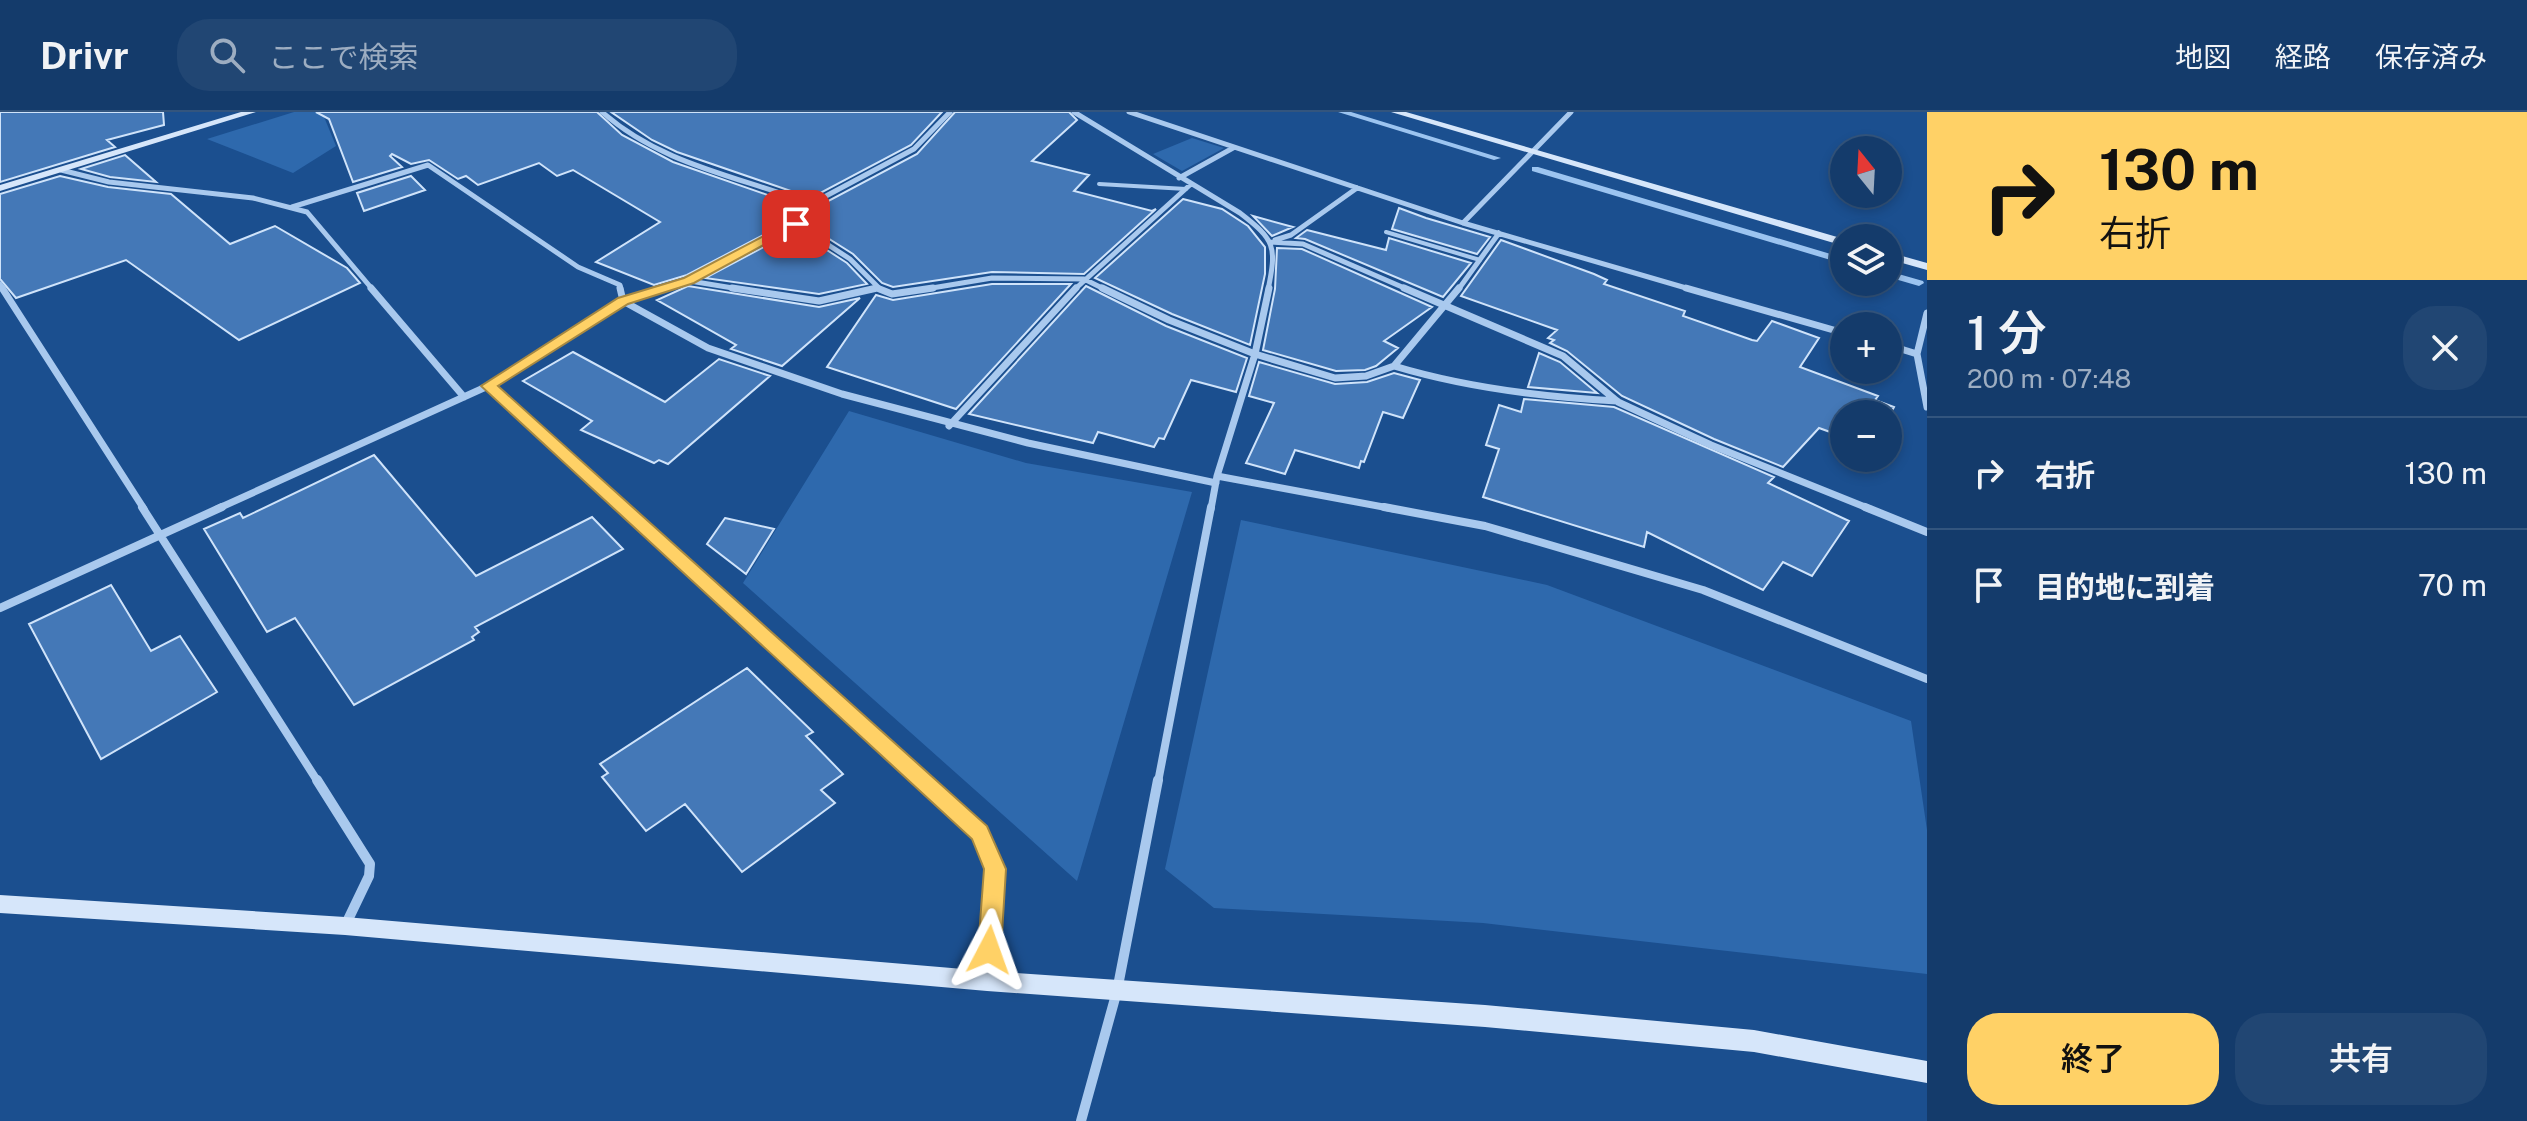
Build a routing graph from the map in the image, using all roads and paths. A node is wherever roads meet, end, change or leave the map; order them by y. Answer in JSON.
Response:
{"nodes":[{"id":1,"x":251,"y":112,"type":"edge"},
{"id":2,"x":602,"y":112,"type":"edge"},
{"id":3,"x":950,"y":112,"type":"edge"},
{"id":4,"x":1074,"y":112,"type":"edge"},
{"id":5,"x":1129,"y":112,"type":"edge"},
{"id":6,"x":1396,"y":112,"type":"edge"},
{"id":7,"x":1571,"y":112,"type":"edge"},
{"id":8,"x":1233,"y":148,"type":"junction"},
{"id":9,"x":1532,"y":152,"type":"junction"},
{"id":10,"x":61,"y":170,"type":"junction"},
{"id":11,"x":1179,"y":178,"type":"junction"},
{"id":12,"x":1099,"y":184,"type":"dead end"},
{"id":13,"x":1188,"y":187,"type":"junction"},
{"id":14,"x":0,"y":188,"type":"edge"},
{"id":15,"x":1357,"y":188,"type":"junction"},
{"id":16,"x":811,"y":204,"type":"junction"},
{"id":17,"x":292,"y":207,"type":"junction"},
{"id":18,"x":1463,"y":223,"type":"junction"},
{"id":19,"x":796,"y":224,"type":"junction"},
{"id":20,"x":1386,"y":232,"type":"dead end"},
{"id":21,"x":1499,"y":233,"type":"junction"},
{"id":22,"x":1830,"y":239,"type":"edge"},
{"id":23,"x":1270,"y":242,"type":"junction"},
{"id":24,"x":1902,"y":259,"type":"edge"},
{"id":25,"x":1480,"y":260,"type":"junction"},
{"id":26,"x":1927,"y":267,"type":"edge"},
{"id":27,"x":1084,"y":279,"type":"junction"},
{"id":28,"x":689,"y":280,"type":"junction"},
{"id":29,"x":0,"y":284,"type":"edge"},
{"id":30,"x":877,"y":288,"type":"junction"},
{"id":31,"x":623,"y":301,"type":"junction"},
{"id":32,"x":1446,"y":306,"type":"junction"},
{"id":33,"x":1927,"y":313,"type":"edge"},
{"id":34,"x":1830,"y":329,"type":"edge"},
{"id":35,"x":1902,"y":349,"type":"edge"},
{"id":36,"x":1255,"y":354,"type":"junction"},
{"id":37,"x":1917,"y":354,"type":"junction"},
{"id":38,"x":1394,"y":366,"type":"junction"},
{"id":39,"x":488,"y":386,"type":"junction"},
{"id":40,"x":464,"y":397,"type":"junction"},
{"id":41,"x":1618,"y":402,"type":"junction"},
{"id":42,"x":1927,"y":407,"type":"edge"},
{"id":43,"x":949,"y":426,"type":"junction"},
{"id":44,"x":1217,"y":479,"type":"junction"},
{"id":45,"x":1927,"y":532,"type":"edge"},
{"id":46,"x":161,"y":534,"type":"junction"},
{"id":47,"x":0,"y":608,"type":"edge"},
{"id":48,"x":1927,"y":679,"type":"edge"},
{"id":49,"x":0,"y":904,"type":"edge"},
{"id":50,"x":345,"y":926,"type":"junction"},
{"id":51,"x":987,"y":981,"type":"junction"},
{"id":52,"x":1117,"y":991,"type":"junction"},
{"id":53,"x":1927,"y":1072,"type":"edge"},
{"id":54,"x":1081,"y":1121,"type":"edge"}],
"edges":[{"from":1,"to":10,"type":"street"},
{"from":2,"to":16,"type":"street"},
{"from":3,"to":16,"type":"street"},
{"from":4,"to":11,"type":"street"},
{"from":5,"to":8,"type":"street"},
{"from":6,"to":9,"type":"street"},
{"from":7,"to":9,"type":"street"},
{"from":8,"to":11,"type":"street"},
{"from":8,"to":15,"type":"street"},
{"from":9,"to":18,"type":"street"},
{"from":9,"to":22,"type":"street"},
{"from":10,"to":14,"type":"street"},
{"from":10,"to":17,"type":"street"},
{"from":11,"to":13,"type":"street"},
{"from":12,"to":13,"type":"lane"},
{"from":13,"to":23,"type":"street"},
{"from":13,"to":27,"type":"street"},
{"from":15,"to":18,"type":"street"},
{"from":15,"to":23,"type":"street"},
{"from":16,"to":19,"type":"street"},
{"from":17,"to":31,"type":"street"},
{"from":17,"to":40,"type":"street"},
{"from":18,"to":21,"type":"street"},
{"from":19,"to":28,"type":"street"},
{"from":19,"to":30,"type":"street"},
{"from":20,"to":25,"type":"lane"},
{"from":21,"to":25,"type":"street"},
{"from":21,"to":34,"type":"street"},
{"from":23,"to":32,"type":"street"},
{"from":23,"to":36,"type":"street"},
{"from":24,"to":26,"type":"street"},
{"from":25,"to":32,"type":"street"},
{"from":27,"to":30,"type":"street"},
{"from":27,"to":36,"type":"street"},
{"from":27,"to":43,"type":"street"},
{"from":28,"to":30,"type":"street"},
{"from":28,"to":31,"type":"street"},
{"from":29,"to":46,"type":"street"},
{"from":31,"to":39,"type":"street"},
{"from":31,"to":43,"type":"street"},
{"from":32,"to":38,"type":"street"},
{"from":32,"to":41,"type":"street"},
{"from":33,"to":37,"type":"street"},
{"from":35,"to":37,"type":"street"},
{"from":36,"to":38,"type":"street"},
{"from":36,"to":44,"type":"street"},
{"from":37,"to":42,"type":"street"},
{"from":38,"to":41,"type":"street"},
{"from":39,"to":40,"type":"street"},
{"from":39,"to":51,"type":"street"},
{"from":40,"to":46,"type":"street"},
{"from":41,"to":45,"type":"street"},
{"from":43,"to":44,"type":"street"},
{"from":44,"to":48,"type":"street"},
{"from":44,"to":52,"type":"street"},
{"from":46,"to":47,"type":"street"},
{"from":46,"to":50,"type":"street"},
{"from":49,"to":50,"type":"street"},
{"from":50,"to":51,"type":"street"},
{"from":51,"to":52,"type":"street"},
{"from":52,"to":53,"type":"street"},
{"from":52,"to":54,"type":"street"}]}
